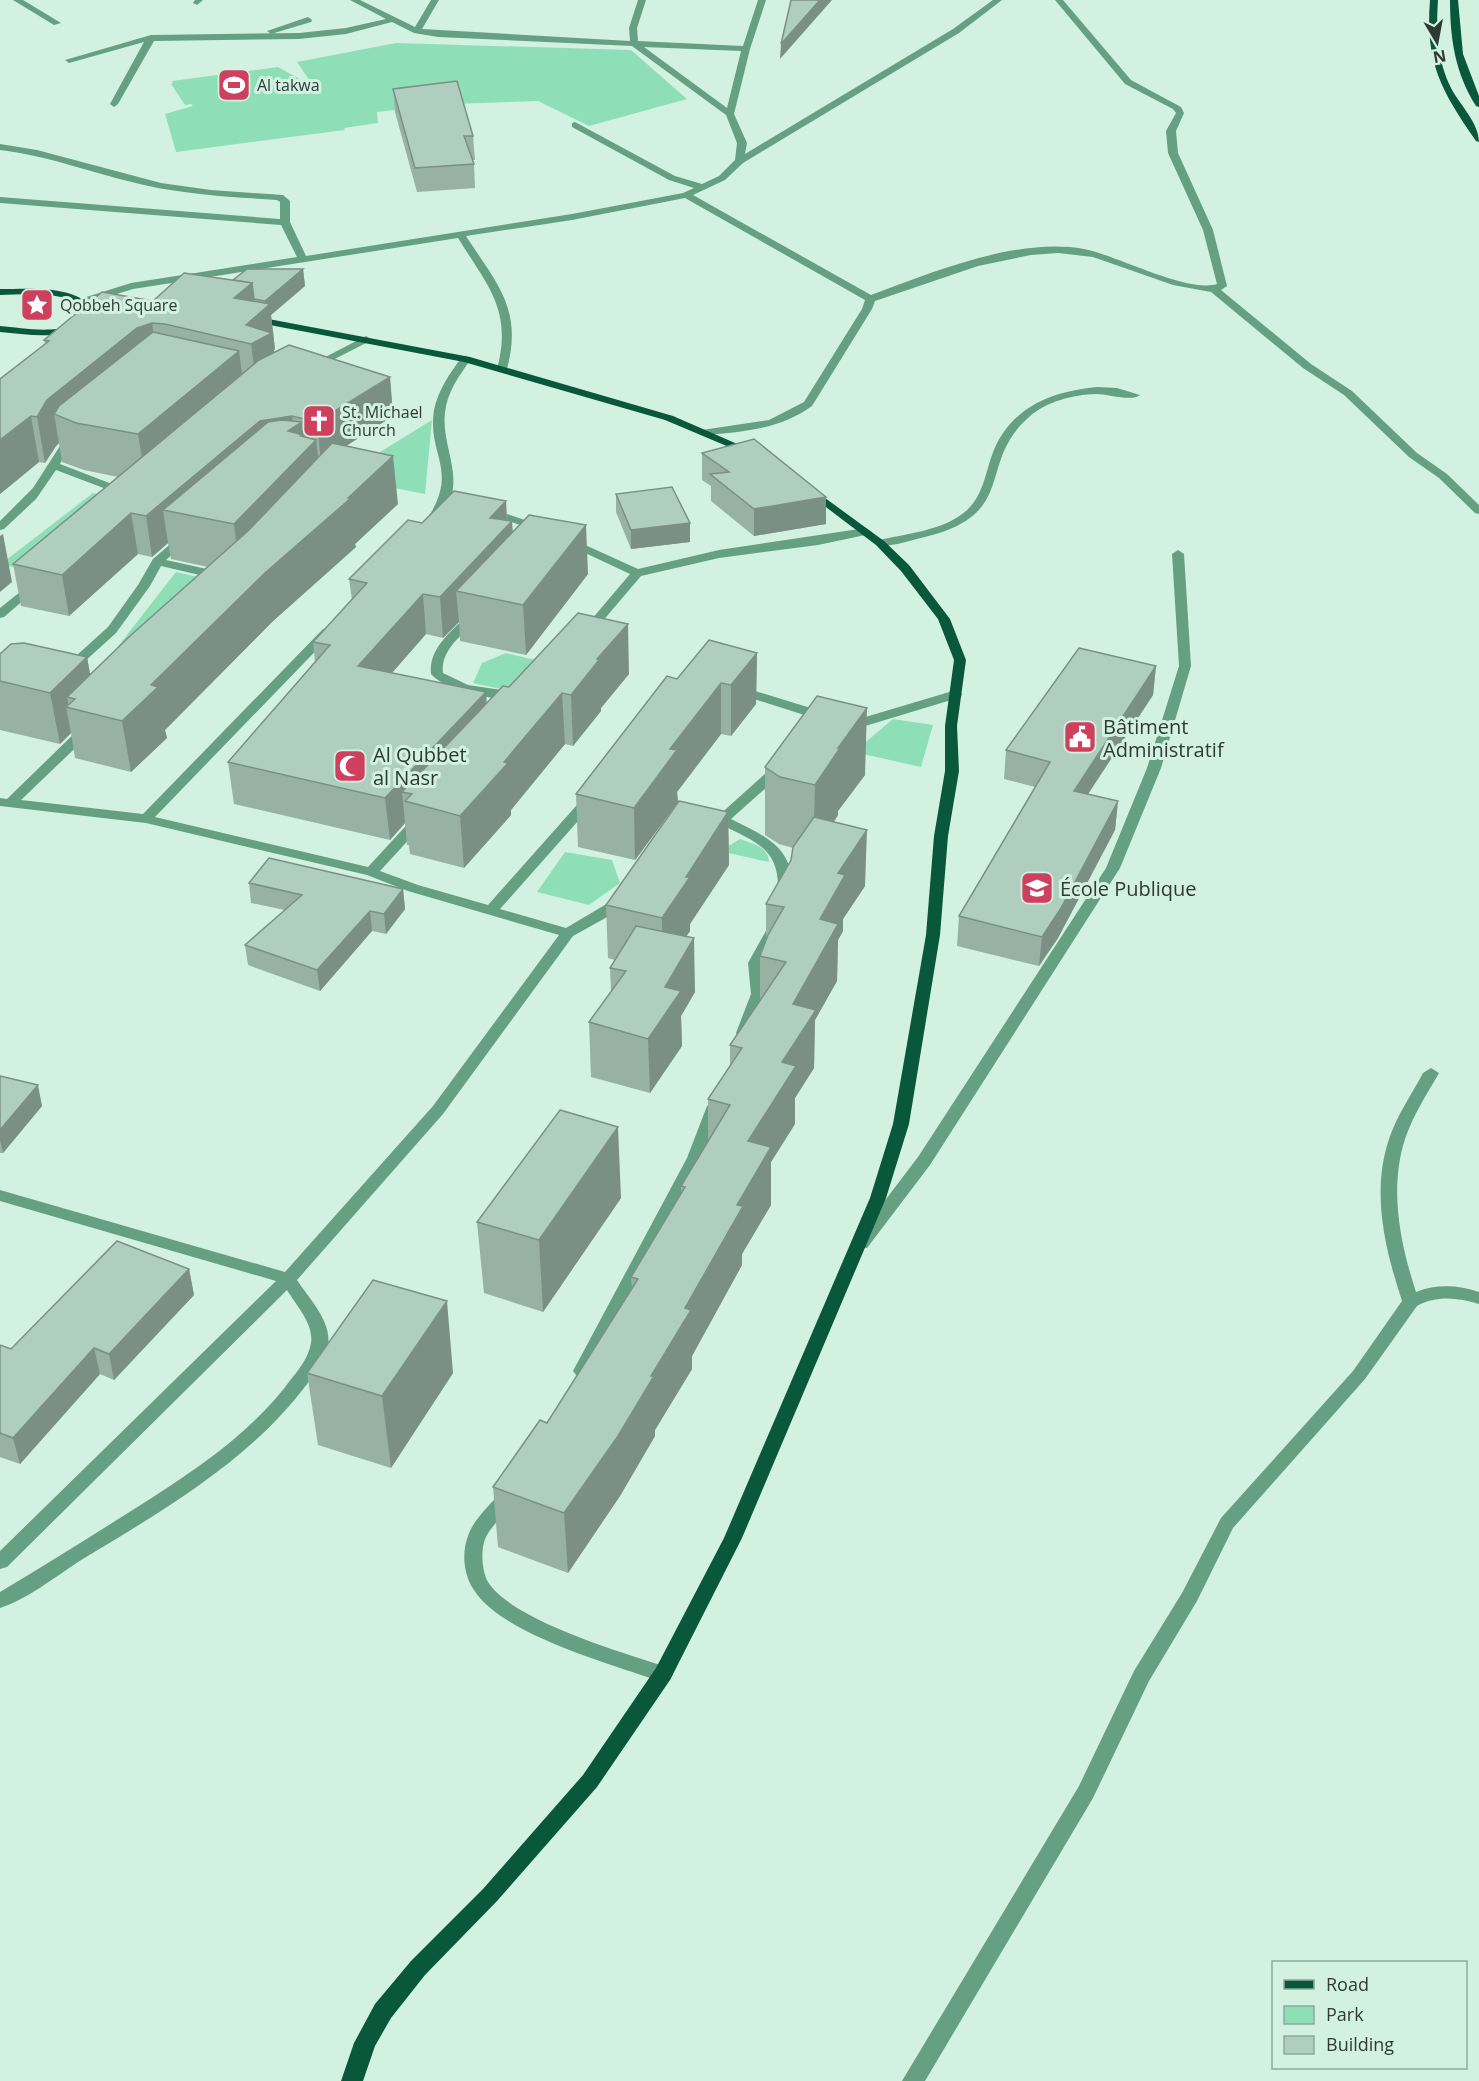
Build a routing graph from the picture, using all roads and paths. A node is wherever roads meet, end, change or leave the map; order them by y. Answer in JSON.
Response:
{"nodes":[{"id":1,"x":17,"y":0,"type":"edge"},
{"id":2,"x":354,"y":0,"type":"edge"},
{"id":3,"x":435,"y":0,"type":"edge"},
{"id":4,"x":642,"y":0,"type":"edge"},
{"id":5,"x":762,"y":0,"type":"edge"},
{"id":6,"x":998,"y":0,"type":"edge"},
{"id":7,"x":1059,"y":0,"type":"edge"},
{"id":8,"x":1434,"y":0,"type":"edge"},
{"id":9,"x":1454,"y":0,"type":"edge"},
{"id":10,"x":308,"y":20,"type":"dead end"},
{"id":11,"x":390,"y":20,"type":"junction"},
{"id":12,"x":57,"y":23,"type":"dead end"},
{"id":13,"x":417,"y":31,"type":"junction"},
{"id":14,"x":251,"y":37,"type":"junction"},
{"id":15,"x":151,"y":38,"type":"junction"},
{"id":16,"x":635,"y":44,"type":"junction"},
{"id":17,"x":746,"y":49,"type":"junction"},
{"id":18,"x":69,"y":60,"type":"dead end"},
{"id":19,"x":114,"y":104,"type":"dead end"},
{"id":20,"x":1479,"y":104,"type":"edge"},
{"id":21,"x":730,"y":114,"type":"junction"},
{"id":22,"x":575,"y":125,"type":"dead end"},
{"id":23,"x":1479,"y":139,"type":"edge"},
{"id":24,"x":0,"y":147,"type":"edge"},
{"id":25,"x":740,"y":160,"type":"junction"},
{"id":26,"x":705,"y":188,"type":"junction"},
{"id":27,"x":686,"y":195,"type":"junction"},
{"id":28,"x":0,"y":200,"type":"edge"},
{"id":29,"x":285,"y":222,"type":"junction"},
{"id":30,"x":460,"y":234,"type":"junction"},
{"id":31,"x":302,"y":258,"type":"junction"},
{"id":32,"x":1215,"y":290,"type":"junction"},
{"id":33,"x":0,"y":292,"type":"edge"},
{"id":34,"x":870,"y":299,"type":"junction"},
{"id":35,"x":87,"y":303,"type":"junction"},
{"id":36,"x":128,"y":303,"type":"edge"},
{"id":37,"x":237,"y":317,"type":"edge"},
{"id":38,"x":0,"y":329,"type":"edge"},
{"id":39,"x":55,"y":332,"type":"junction"},
{"id":40,"x":366,"y":339,"type":"junction"},
{"id":41,"x":54,"y":346,"type":"edge"},
{"id":42,"x":466,"y":359,"type":"junction"},
{"id":43,"x":502,"y":369,"type":"junction"},
{"id":44,"x":297,"y":375,"type":"edge"},
{"id":45,"x":1134,"y":395,"type":"dead end"},
{"id":46,"x":87,"y":428,"type":"edge"},
{"id":47,"x":706,"y":432,"type":"junction"},
{"id":48,"x":764,"y":459,"type":"edge"},
{"id":49,"x":53,"y":465,"type":"junction"},
{"id":50,"x":794,"y":478,"type":"edge"},
{"id":51,"x":128,"y":505,"type":"edge"},
{"id":52,"x":477,"y":508,"type":"edge"},
{"id":53,"x":1479,"y":511,"type":"edge"},
{"id":54,"x":0,"y":527,"type":"edge"},
{"id":55,"x":424,"y":531,"type":"edge"},
{"id":56,"x":192,"y":532,"type":"edge"},
{"id":57,"x":866,"y":532,"type":"junction"},
{"id":58,"x":560,"y":538,"type":"edge"},
{"id":59,"x":542,"y":542,"type":"edge"},
{"id":60,"x":880,"y":543,"type":"junction"},
{"id":61,"x":1178,"y":554,"type":"dead end"},
{"id":62,"x":157,"y":562,"type":"junction"},
{"id":63,"x":637,"y":573,"type":"junction"},
{"id":64,"x":43,"y":577,"type":"edge"},
{"id":65,"x":232,"y":578,"type":"edge"},
{"id":66,"x":486,"y":603,"type":"edge"},
{"id":67,"x":0,"y":614,"type":"edge"},
{"id":68,"x":334,"y":624,"type":"edge"},
{"id":69,"x":576,"y":646,"type":"edge"},
{"id":70,"x":71,"y":667,"type":"junction"},
{"id":71,"x":92,"y":671,"type":"edge"},
{"id":72,"x":59,"y":677,"type":"edge"},
{"id":73,"x":722,"y":685,"type":"edge"},
{"id":74,"x":957,"y":694,"type":"junction"},
{"id":75,"x":523,"y":708,"type":"edge"},
{"id":76,"x":100,"y":717,"type":"edge"},
{"id":77,"x":850,"y":725,"type":"junction"},
{"id":78,"x":831,"y":735,"type":"edge"},
{"id":79,"x":792,"y":759,"type":"edge"},
{"id":80,"x":598,"y":790,"type":"edge"},
{"id":81,"x":5,"y":802,"type":"edge"},
{"id":82,"x":427,"y":811,"type":"edge"},
{"id":83,"x":146,"y":819,"type":"junction"},
{"id":84,"x":722,"y":819,"type":"junction"},
{"id":85,"x":703,"y":830,"type":"edge"},
{"id":86,"x":371,"y":872,"type":"junction"},
{"id":87,"x":628,"y":893,"type":"edge"},
{"id":88,"x":490,"y":911,"type":"junction"},
{"id":89,"x":568,"y":933,"type":"junction"},
{"id":90,"x":737,"y":1049,"type":"edge"},
{"id":91,"x":1431,"y":1073,"type":"dead end"},
{"id":92,"x":720,"y":1092,"type":"edge"},
{"id":93,"x":0,"y":1195,"type":"edge"},
{"id":94,"x":852,"y":1257,"type":"junction"},
{"id":95,"x":288,"y":1279,"type":"junction"},
{"id":96,"x":1479,"y":1298,"type":"edge"},
{"id":97,"x":1411,"y":1302,"type":"junction"},
{"id":98,"x":572,"y":1388,"type":"edge"},
{"id":99,"x":520,"y":1481,"type":"edge"},
{"id":100,"x":0,"y":1562,"type":"edge"},
{"id":101,"x":0,"y":1601,"type":"edge"},
{"id":102,"x":663,"y":1674,"type":"junction"},
{"id":103,"x":352,"y":2081,"type":"edge"},
{"id":104,"x":913,"y":2081,"type":"edge"}],
"edges":[{"from":1,"to":12,"type":"street"},
{"from":2,"to":11,"type":"street"},
{"from":3,"to":13,"type":"street"},
{"from":4,"to":16,"type":"street"},
{"from":5,"to":17,"type":"street"},
{"from":6,"to":25,"type":"street"},
{"from":7,"to":32,"type":"street"},
{"from":8,"to":23,"type":"main road"},
{"from":9,"to":20,"type":"main road"},
{"from":10,"to":14,"type":"street"},
{"from":11,"to":13,"type":"street"},
{"from":11,"to":14,"type":"street"},
{"from":13,"to":16,"type":"street"},
{"from":14,"to":15,"type":"street"},
{"from":15,"to":18,"type":"street"},
{"from":15,"to":19,"type":"street"},
{"from":16,"to":17,"type":"street"},
{"from":16,"to":21,"type":"street"},
{"from":17,"to":21,"type":"street"},
{"from":21,"to":25,"type":"street"},
{"from":22,"to":26,"type":"street"},
{"from":24,"to":29,"type":"street"},
{"from":25,"to":26,"type":"street"},
{"from":26,"to":27,"type":"street"},
{"from":27,"to":30,"type":"street"},
{"from":27,"to":34,"type":"street"},
{"from":28,"to":29,"type":"street"},
{"from":29,"to":31,"type":"street"},
{"from":30,"to":31,"type":"street"},
{"from":30,"to":43,"type":"street"},
{"from":31,"to":35,"type":"street"},
{"from":32,"to":34,"type":"street"},
{"from":32,"to":53,"type":"street"},
{"from":33,"to":35,"type":"main road"},
{"from":34,"to":47,"type":"street"},
{"from":35,"to":36,"type":"main road"},
{"from":35,"to":39,"type":"main road"},
{"from":37,"to":40,"type":"main road"},
{"from":38,"to":39,"type":"main road"},
{"from":39,"to":41,"type":"street"},
{"from":40,"to":42,"type":"main road"},
{"from":40,"to":44,"type":"street"},
{"from":42,"to":43,"type":"main road"},
{"from":42,"to":55,"type":"street"},
{"from":43,"to":47,"type":"main road"},
{"from":45,"to":60,"type":"street"},
{"from":46,"to":49,"type":"street"},
{"from":47,"to":48,"type":"main road"},
{"from":49,"to":51,"type":"street"},
{"from":49,"to":54,"type":"street"},
{"from":50,"to":57,"type":"main road"},
{"from":52,"to":59,"type":"street"},
{"from":56,"to":62,"type":"street"},
{"from":57,"to":60,"type":"main road"},
{"from":57,"to":63,"type":"street"},
{"from":58,"to":63,"type":"street"},
{"from":60,"to":74,"type":"main road"},
{"from":61,"to":94,"type":"street"},
{"from":62,"to":65,"type":"street"},
{"from":62,"to":70,"type":"street"},
{"from":63,"to":69,"type":"street"},
{"from":64,"to":67,"type":"street"},
{"from":66,"to":75,"type":"street"},
{"from":68,"to":83,"type":"street"},
{"from":70,"to":71,"type":"street"},
{"from":70,"to":72,"type":"street"},
{"from":73,"to":77,"type":"street"},
{"from":74,"to":77,"type":"street"},
{"from":74,"to":94,"type":"main road"},
{"from":76,"to":81,"type":"street"},
{"from":77,"to":78,"type":"street"},
{"from":79,"to":84,"type":"street"},
{"from":80,"to":88,"type":"street"},
{"from":81,"to":83,"type":"street"},
{"from":82,"to":86,"type":"street"},
{"from":83,"to":86,"type":"street"},
{"from":84,"to":85,"type":"street"},
{"from":84,"to":90,"type":"street"},
{"from":86,"to":88,"type":"street"},
{"from":87,"to":89,"type":"street"},
{"from":88,"to":89,"type":"street"},
{"from":89,"to":95,"type":"street"},
{"from":91,"to":97,"type":"street"},
{"from":92,"to":98,"type":"street"},
{"from":93,"to":95,"type":"street"},
{"from":94,"to":102,"type":"main road"},
{"from":95,"to":100,"type":"street"},
{"from":95,"to":101,"type":"street"},
{"from":96,"to":97,"type":"street"},
{"from":97,"to":104,"type":"street"},
{"from":99,"to":102,"type":"street"},
{"from":102,"to":103,"type":"main road"}]}
